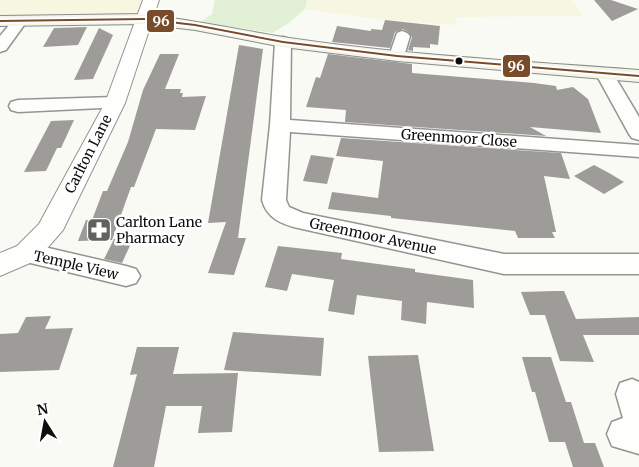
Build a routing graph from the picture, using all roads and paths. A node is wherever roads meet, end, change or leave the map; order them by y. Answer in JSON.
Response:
{"nodes":[{"id":1,"x":147,"y":9,"type":"edge"},
{"id":2,"x":0,"y":21,"type":"edge"},
{"id":3,"x":20,"y":21,"type":"junction"},
{"id":4,"x":402,"y":36,"type":"dead end"},
{"id":5,"x":283,"y":42,"type":"junction"},
{"id":6,"x":0,"y":47,"type":"edge"},
{"id":7,"x":397,"y":56,"type":"junction"},
{"id":8,"x":605,"y":74,"type":"junction"},
{"id":9,"x":639,"y":76,"type":"edge"},
{"id":10,"x":28,"y":88,"type":"dead end"},
{"id":11,"x":115,"y":103,"type":"junction"},
{"id":12,"x":280,"y":125,"type":"junction"},
{"id":13,"x":639,"y":134,"type":"edge"},
{"id":14,"x":639,"y":151,"type":"edge"},
{"id":15,"x":27,"y":253,"type":"junction"},
{"id":16,"x":639,"y":264,"type":"edge"},
{"id":17,"x":0,"y":265,"type":"edge"},
{"id":18,"x":126,"y":276,"type":"dead end"}],
"edges":[{"from":1,"to":3,"type":"main road"},
{"from":1,"to":5,"type":"main road"},
{"from":1,"to":11,"type":"street","name":"Carlton Lane"},
{"from":2,"to":3,"type":"main road"},
{"from":3,"to":6,"type":"street"},
{"from":4,"to":7,"type":"street"},
{"from":5,"to":7,"type":"main road"},
{"from":5,"to":12,"type":"street","name":"Greenmoor Avenue"},
{"from":7,"to":8,"type":"main road"},
{"from":8,"to":9,"type":"main road"},
{"from":8,"to":13,"type":"street"},
{"from":10,"to":11,"type":"street"},
{"from":11,"to":15,"type":"street","name":"Carlton Lane"},
{"from":12,"to":14,"type":"street","name":"Greenmoor Close"},
{"from":12,"to":16,"type":"street","name":"Greenmoor Avenue"},
{"from":15,"to":17,"type":"street","name":"Carlton Lane"},
{"from":15,"to":18,"type":"street","name":"Temple View"}]}
